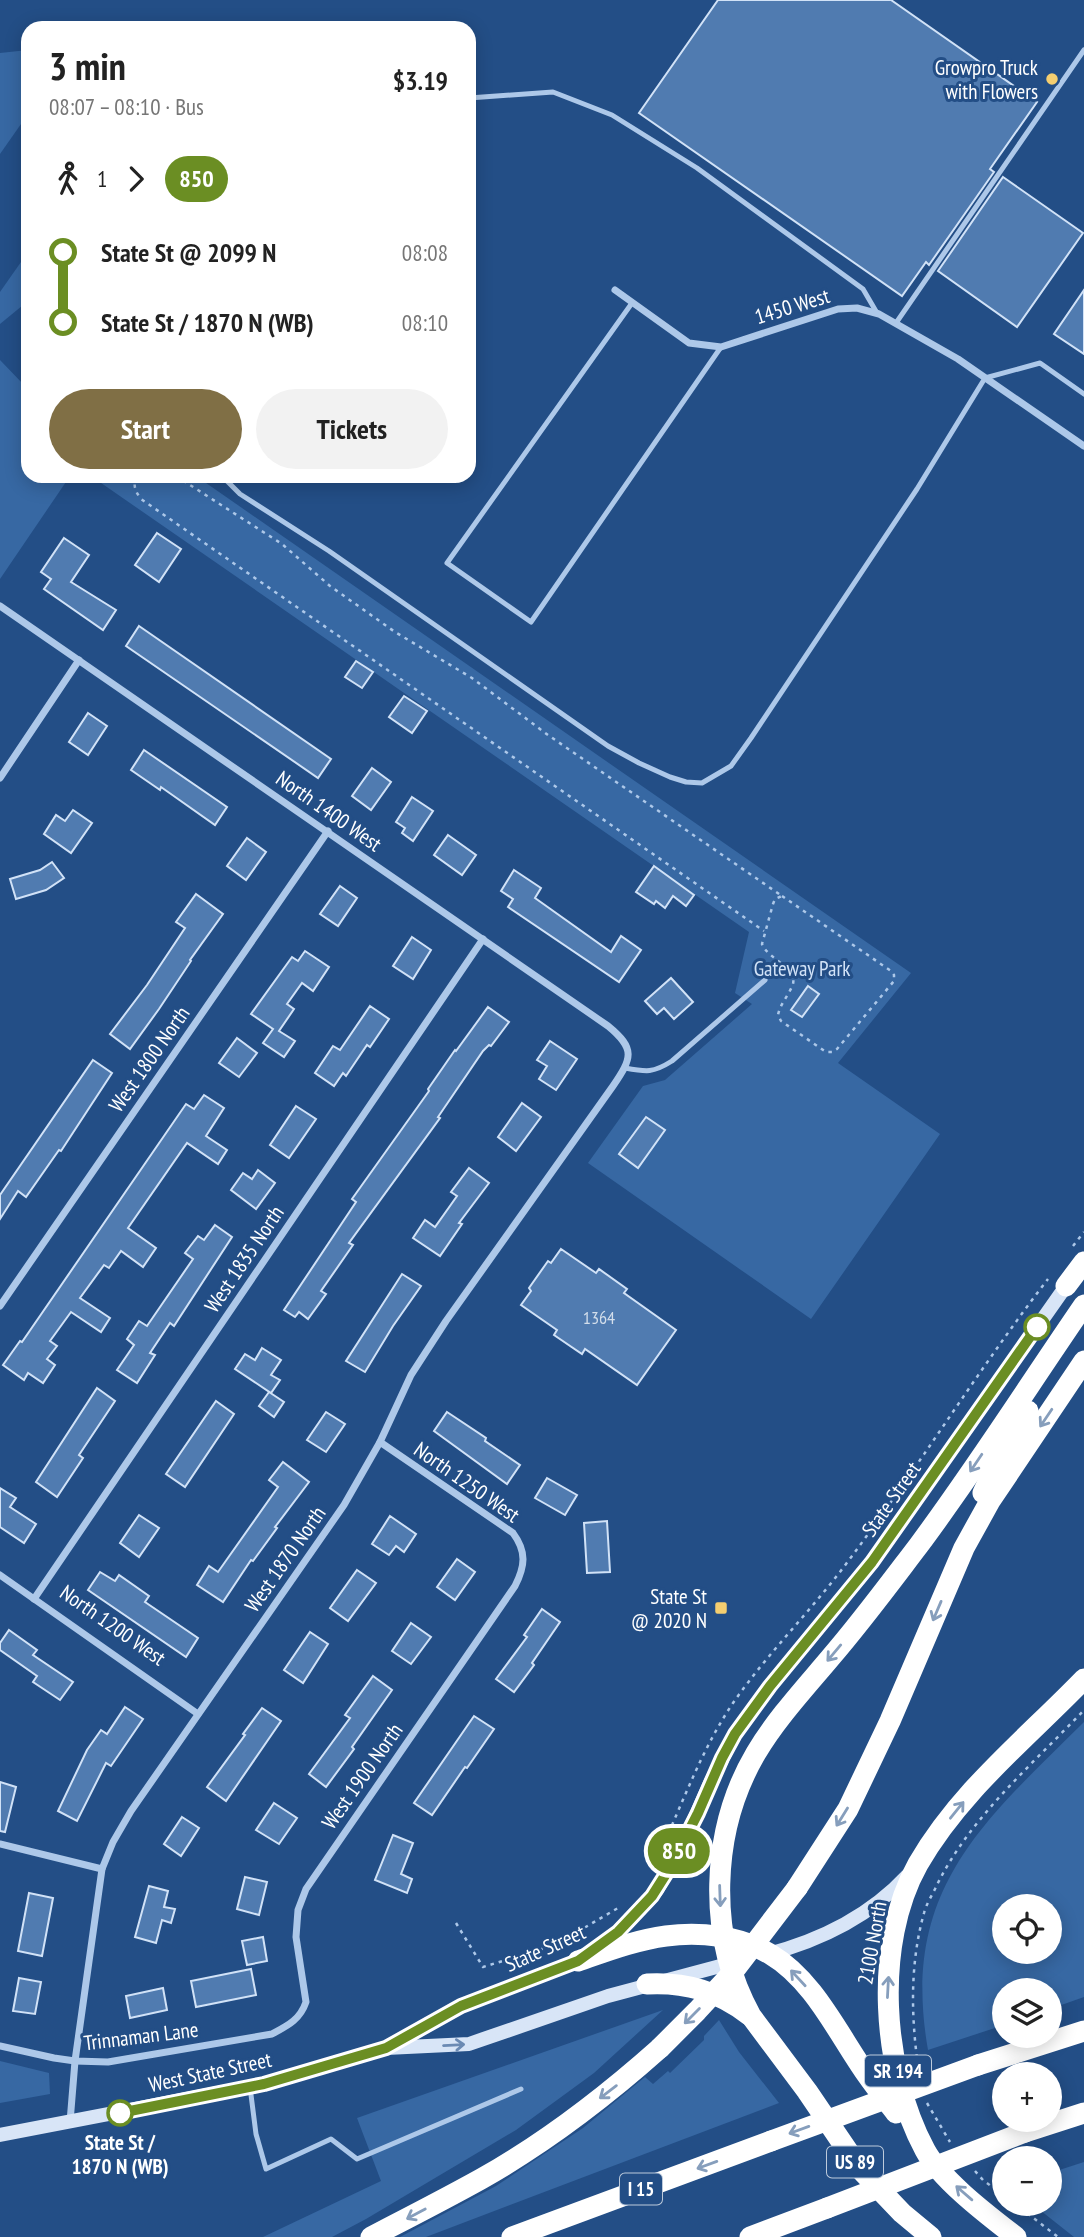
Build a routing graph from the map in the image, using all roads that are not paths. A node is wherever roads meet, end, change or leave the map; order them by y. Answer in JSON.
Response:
{"nodes":[{"id":1,"x":1084,"y":50,"type":"edge"},
{"id":2,"x":476,"y":98,"type":"edge"},
{"id":3,"x":615,"y":290,"type":"dead end"},
{"id":4,"x":632,"y":303,"type":"junction"},
{"id":5,"x":877,"y":313,"type":"junction"},
{"id":6,"x":896,"y":323,"type":"junction"},
{"id":7,"x":721,"y":347,"type":"junction"},
{"id":8,"x":985,"y":377,"type":"junction"},
{"id":9,"x":1084,"y":394,"type":"edge"},
{"id":10,"x":1084,"y":446,"type":"edge"},
{"id":11,"x":229,"y":483,"type":"edge"},
{"id":12,"x":0,"y":606,"type":"edge"},
{"id":13,"x":79,"y":660,"type":"junction"},
{"id":14,"x":0,"y":778,"type":"edge"},
{"id":15,"x":328,"y":831,"type":"junction"},
{"id":16,"x":483,"y":939,"type":"junction"},
{"id":17,"x":765,"y":980,"type":"dead end"},
{"id":18,"x":628,"y":1053,"type":"joint"},
{"id":19,"x":625,"y":1068,"type":"junction"},
{"id":20,"x":1076,"y":1257,"type":"edge"},
{"id":21,"x":1084,"y":1272,"type":"edge"},
{"id":22,"x":1059,"y":1279,"type":"junction"},
{"id":23,"x":0,"y":1306,"type":"edge"},
{"id":24,"x":1078,"y":1314,"type":"edge"},
{"id":25,"x":1084,"y":1361,"type":"edge"},
{"id":26,"x":380,"y":1442,"type":"junction"},
{"id":27,"x":964,"y":1548,"type":"junction"},
{"id":28,"x":524,"y":1558,"type":"joint"},
{"id":29,"x":0,"y":1575,"type":"edge"},
{"id":30,"x":34,"y":1599,"type":"junction"},
{"id":31,"x":1084,"y":1662,"type":"edge"},
{"id":32,"x":1084,"y":1679,"type":"edge"},
{"id":33,"x":198,"y":1714,"type":"junction"},
{"id":34,"x":988,"y":1773,"type":"junction"},
{"id":35,"x":0,"y":1844,"type":"edge"},
{"id":36,"x":917,"y":1866,"type":"junction"},
{"id":37,"x":102,"y":1869,"type":"junction"},
{"id":38,"x":724,"y":1937,"type":"junction"},
{"id":39,"x":770,"y":1954,"type":"junction"},
{"id":40,"x":578,"y":1961,"type":"junction"},
{"id":41,"x":729,"y":1963,"type":"junction"},
{"id":42,"x":647,"y":1984,"type":"junction"},
{"id":43,"x":751,"y":2016,"type":"junction"},
{"id":44,"x":286,"y":2027,"type":"joint"},
{"id":45,"x":1084,"y":2031,"type":"edge"},
{"id":46,"x":0,"y":2046,"type":"edge"},
{"id":47,"x":386,"y":2048,"type":"junction"},
{"id":48,"x":75,"y":2061,"type":"junction"},
{"id":49,"x":250,"y":2087,"type":"junction"},
{"id":50,"x":521,"y":2089,"type":"dead end"},
{"id":51,"x":1084,"y":2113,"type":"edge"},
{"id":52,"x":70,"y":2123,"type":"junction"},
{"id":53,"x":0,"y":2135,"type":"edge"},
{"id":54,"x":925,"y":2151,"type":"junction"},
{"id":55,"x":371,"y":2237,"type":"edge"},
{"id":56,"x":512,"y":2237,"type":"edge"},
{"id":57,"x":750,"y":2237,"type":"edge"},
{"id":58,"x":931,"y":2237,"type":"edge"},
{"id":59,"x":1016,"y":2237,"type":"edge"}],
"edges":[{"from":1,"to":6,"type":"lane"},
{"from":2,"to":5,"type":"lane"},
{"from":3,"to":4,"type":"street","name":"1450 West"},
{"from":4,"to":7,"type":"street","name":"1450 West"},
{"from":4,"to":7,"type":"lane"},
{"from":5,"to":6,"type":"street","name":"1450 West"},
{"from":5,"to":7,"type":"street","name":"1450 West"},
{"from":6,"to":8,"type":"street","name":"1450 West"},
{"from":8,"to":9,"type":"lane"},
{"from":8,"to":10,"type":"street","name":"1450 West"},
{"from":8,"to":11,"type":"lane"},
{"from":12,"to":13,"type":"street","name":"North 1400 West"},
{"from":13,"to":14,"type":"street"},
{"from":13,"to":15,"type":"street","name":"North 1400 West"},
{"from":15,"to":16,"type":"street","name":"North 1400 West"},
{"from":15,"to":23,"type":"street","name":"West 1800 North"},
{"from":16,"to":18,"type":"street","name":"North 1400 West"},
{"from":16,"to":30,"type":"street","name":"West 1835 North"},
{"from":17,"to":19,"type":"lane"},
{"from":18,"to":19,"type":"street","name":"West 1870 North"},
{"from":19,"to":26,"type":"street","name":"West 1870 North"},
{"from":20,"to":22,"type":"highway"},
{"from":21,"to":22,"type":"main road","name":"State Street"},
{"from":22,"to":40,"type":"main road","name":"State Street"},
{"from":24,"to":27,"type":"highway"},
{"from":24,"to":38,"type":"highway","one_way":true},
{"from":25,"to":27,"type":"highway","one_way":true},
{"from":26,"to":28,"type":"street","name":"North 1250 West"},
{"from":26,"to":33,"type":"street","name":"West 1870 North"},
{"from":27,"to":55,"type":"highway","one_way":true,"bridge":true},
{"from":28,"to":44,"type":"street","name":"West 1900 North"},
{"from":29,"to":30,"type":"street","name":"North 1200 West"},
{"from":30,"to":33,"type":"street","name":"North 1200 West"},
{"from":31,"to":34,"type":"highway"},
{"from":32,"to":34,"type":"highway","name":"2100 North","number":"SR 194"},
{"from":33,"to":37,"type":"street","name":"West 1870 North"},
{"from":36,"to":34,"type":"highway","name":"2100 North","number":"SR 194","one_way":true},
{"from":35,"to":37,"type":"street"},
{"from":36,"to":39,"type":"main road"},
{"from":54,"to":36,"type":"highway","name":"2100 North","number":"SR 194","one_way":true},
{"from":37,"to":48,"type":"street","name":"West 1870 North"},
{"from":38,"to":39,"type":"highway"},
{"from":38,"to":40,"type":"highway"},
{"from":38,"to":41,"type":"highway"},
{"from":39,"to":41,"type":"main road"},
{"from":54,"to":39,"type":"highway","one_way":true},
{"from":40,"to":47,"type":"main road","name":"State Street"},
{"from":41,"to":42,"type":"main road"},
{"from":41,"to":43,"type":"highway","number":"US 89"},
{"from":42,"to":43,"type":"highway"},
{"from":47,"to":42,"type":"main road","one_way":true},
{"from":43,"to":58,"type":"highway","number":"US 89"},
{"from":44,"to":48,"type":"street","name":"Trinnaman Lane"},
{"from":45,"to":56,"type":"highway","number":"I 15","one_way":true,"bridge":true},
{"from":46,"to":48,"type":"street","name":"Trinnaman Lane"},
{"from":47,"to":49,"type":"main road","name":"West State Street"},
{"from":48,"to":52,"type":"street","name":"West 1870 North"},
{"from":49,"to":50,"type":"lane"},
{"from":49,"to":52,"type":"main road","name":"West State Street"},
{"from":51,"to":57,"type":"highway","bridge":true},
{"from":52,"to":53,"type":"main road","name":"West State Street"},
{"from":59,"to":54,"type":"highway","name":"2100 North","number":"SR 194","one_way":true}]}
